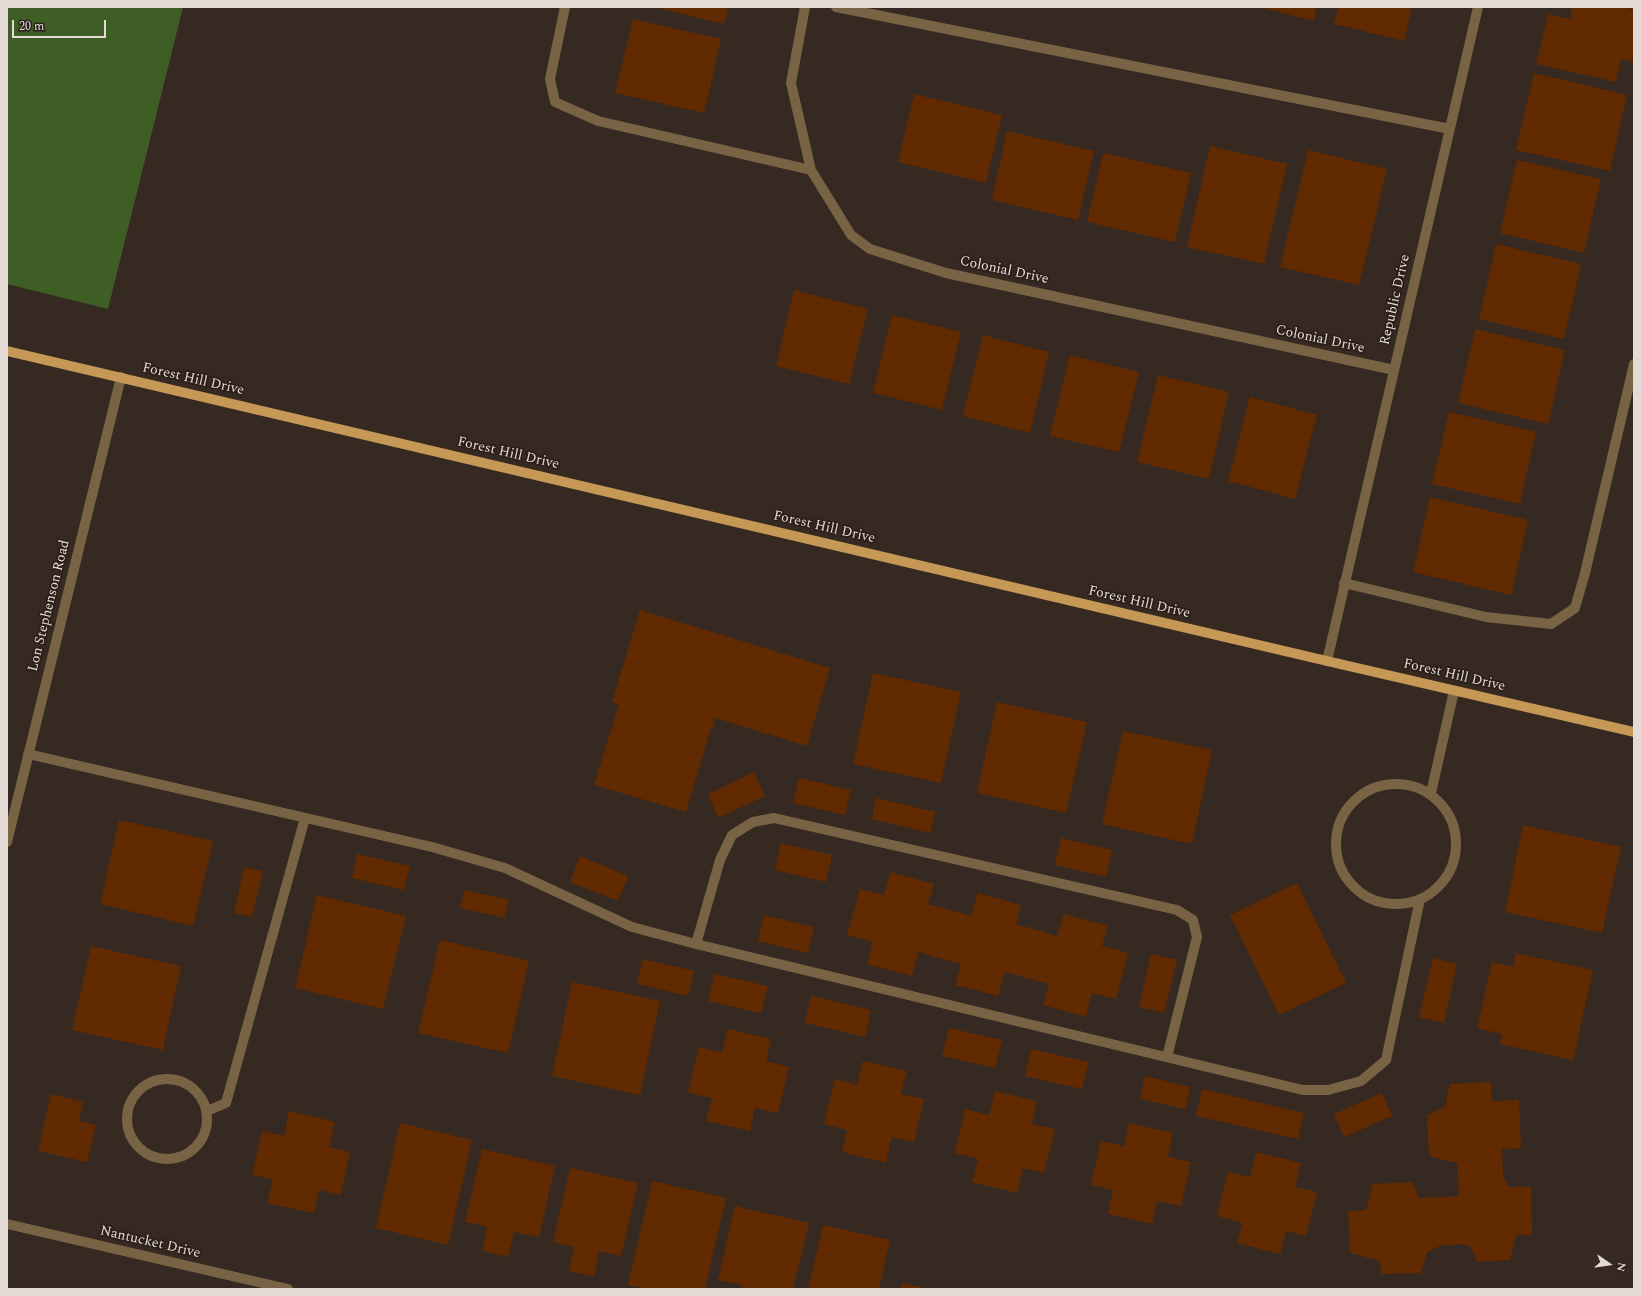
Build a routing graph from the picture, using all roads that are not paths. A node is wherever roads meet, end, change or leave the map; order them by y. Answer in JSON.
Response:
{"nodes":[{"id":1,"x":565,"y":7,"type":"edge"},
{"id":2,"x":805,"y":7,"type":"edge"},
{"id":3,"x":836,"y":7,"type":"edge"},
{"id":4,"x":1478,"y":7,"type":"edge"},
{"id":5,"x":1450,"y":129,"type":"junction"},
{"id":6,"x":811,"y":170,"type":"junction"},
{"id":7,"x":7,"y":351,"type":"edge"},
{"id":8,"x":1634,"y":364,"type":"edge"},
{"id":9,"x":1394,"y":370,"type":"junction"},
{"id":10,"x":121,"y":377,"type":"junction"},
{"id":11,"x":1344,"y":583,"type":"junction"},
{"id":12,"x":1327,"y":661,"type":"junction"},
{"id":13,"x":1454,"y":691,"type":"junction"},
{"id":14,"x":1634,"y":732,"type":"edge"},
{"id":15,"x":28,"y":754,"type":"junction"},
{"id":16,"x":1430,"y":793,"type":"junction"},
{"id":17,"x":305,"y":818,"type":"junction"},
{"id":18,"x":7,"y":842,"type":"edge"},
{"id":19,"x":1420,"y":899,"type":"junction"},
{"id":20,"x":696,"y":944,"type":"junction"},
{"id":21,"x":1167,"y":1057,"type":"junction"},
{"id":22,"x":207,"y":1111,"type":"junction"},
{"id":23,"x":7,"y":1224,"type":"edge"},
{"id":24,"x":288,"y":1289,"type":"edge"}],
"edges":[{"from":1,"to":6,"type":"street"},
{"from":2,"to":6,"type":"street","name":"Colonial Drive"},
{"from":3,"to":5,"type":"street"},
{"from":4,"to":5,"type":"street","name":"Republic Drive"},
{"from":5,"to":9,"type":"street","name":"Republic Drive"},
{"from":6,"to":9,"type":"street","name":"Colonial Drive"},
{"from":7,"to":10,"type":"main road","name":"Forest Hill Drive"},
{"from":8,"to":11,"type":"street"},
{"from":9,"to":11,"type":"street","name":"Republic Drive"},
{"from":10,"to":12,"type":"main road","name":"Forest Hill Drive"},
{"from":10,"to":15,"type":"street","name":"Lon Stephenson Road"},
{"from":11,"to":12,"type":"street","name":"Republic Drive"},
{"from":12,"to":13,"type":"main road","name":"Forest Hill Drive"},
{"from":13,"to":14,"type":"main road","name":"Forest Hill Drive"},
{"from":13,"to":16,"type":"street"},
{"from":15,"to":17,"type":"street"},
{"from":15,"to":18,"type":"street","name":"Lon Stephenson Road"},
{"from":16,"to":19,"type":"street"},
{"from":16,"to":19,"type":"street"},
{"from":17,"to":20,"type":"street"},
{"from":17,"to":22,"type":"street"},
{"from":19,"to":21,"type":"street"},
{"from":20,"to":21,"type":"street"},
{"from":20,"to":21,"type":"street"},
{"from":22,"to":22,"type":"street"},
{"from":23,"to":24,"type":"street","name":"Nantucket Drive"}]}
